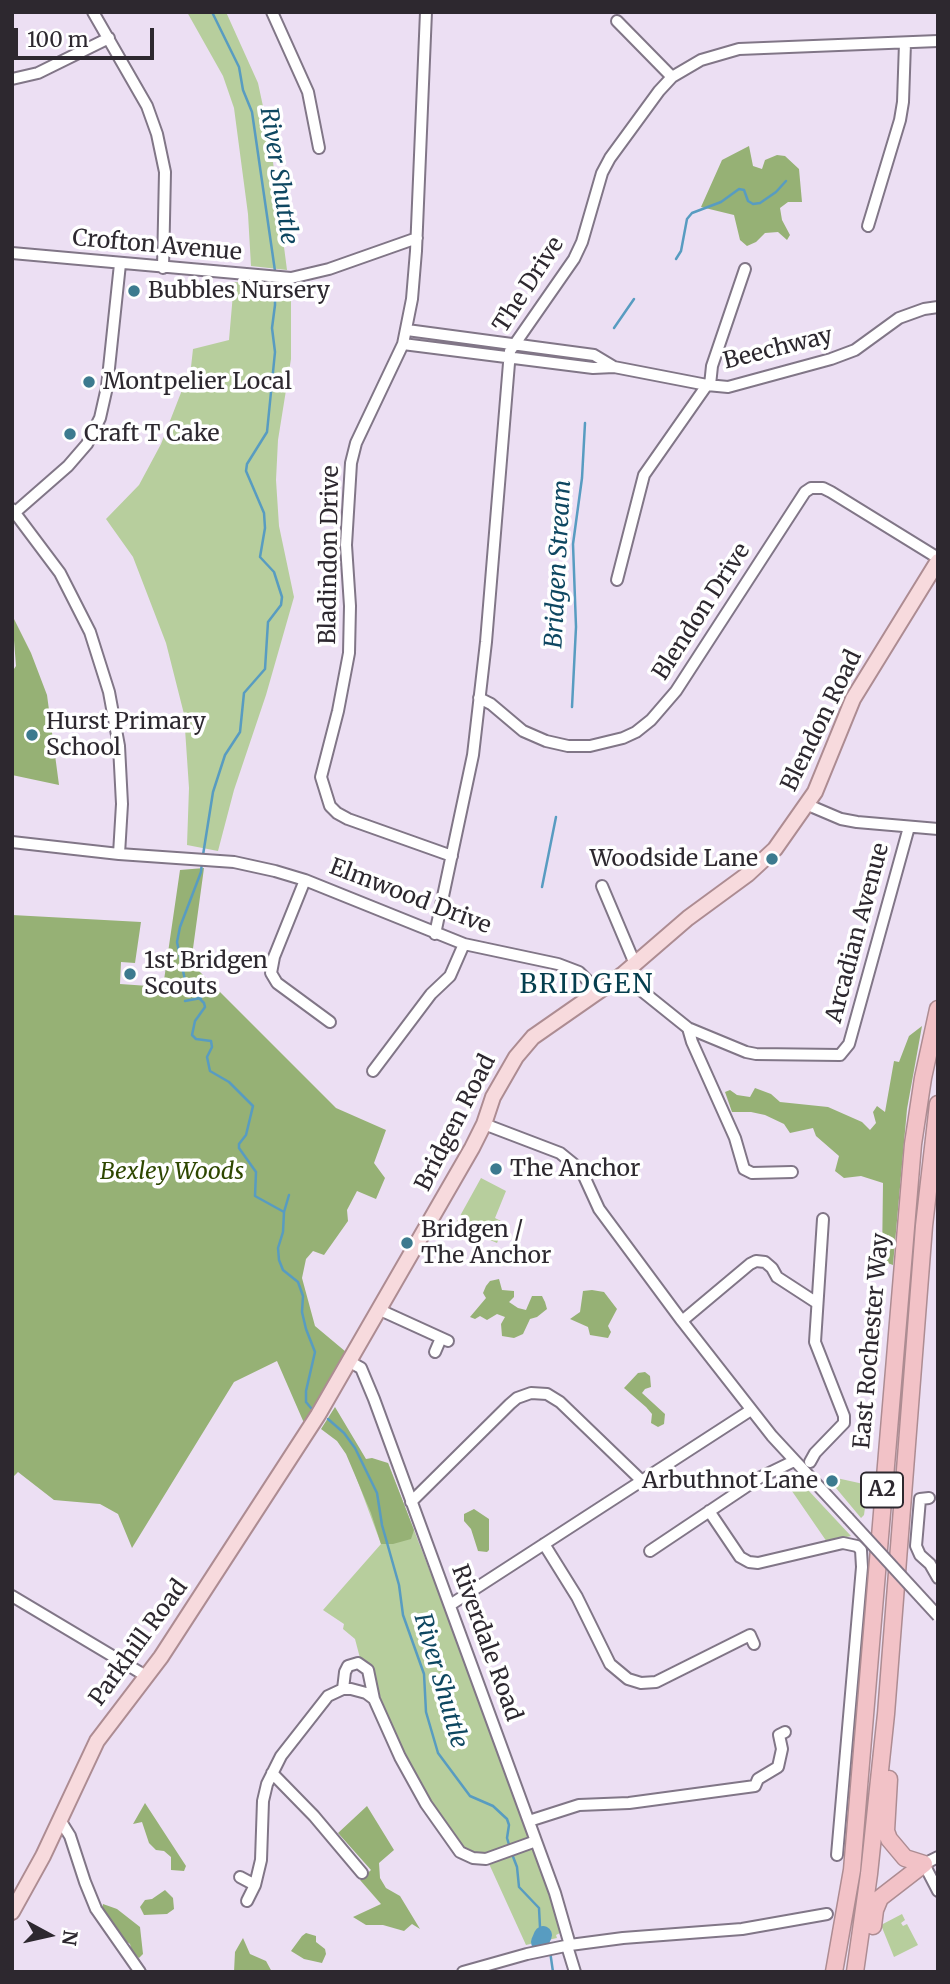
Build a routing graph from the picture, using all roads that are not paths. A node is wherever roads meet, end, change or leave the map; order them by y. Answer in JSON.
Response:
{"nodes":[{"id":1,"x":93,"y":12,"type":"edge"},
{"id":2,"x":272,"y":12,"type":"edge"},
{"id":3,"x":426,"y":12,"type":"edge"},
{"id":4,"x":617,"y":21,"type":"dead end"},
{"id":5,"x":109,"y":38,"type":"junction"},
{"id":6,"x":938,"y":41,"type":"edge"},
{"id":7,"x":905,"y":43,"type":"junction"},
{"id":8,"x":673,"y":76,"type":"junction"},
{"id":9,"x":12,"y":79,"type":"edge"},
{"id":10,"x":319,"y":148,"type":"dead end"},
{"id":11,"x":868,"y":226,"type":"dead end"},
{"id":12,"x":417,"y":238,"type":"junction"},
{"id":13,"x":12,"y":253,"type":"edge"},
{"id":14,"x":120,"y":264,"type":"junction"},
{"id":15,"x":163,"y":268,"type":"junction"},
{"id":16,"x":745,"y":269,"type":"dead end"},
{"id":17,"x":938,"y":307,"type":"edge"},
{"id":18,"x":407,"y":330,"type":"junction"},
{"id":19,"x":403,"y":344,"type":"junction"},
{"id":20,"x":514,"y":344,"type":"junction"},
{"id":21,"x":509,"y":358,"type":"junction"},
{"id":22,"x":614,"y":367,"type":"junction"},
{"id":23,"x":709,"y":385,"type":"junction"},
{"id":24,"x":13,"y":512,"type":"edge"},
{"id":25,"x":938,"y":559,"type":"edge"},
{"id":26,"x":617,"y":580,"type":"dead end"},
{"id":27,"x":479,"y":698,"type":"junction"},
{"id":28,"x":808,"y":804,"type":"junction"},
{"id":29,"x":909,"y":827,"type":"junction"},
{"id":30,"x":938,"y":829,"type":"edge"},
{"id":31,"x":12,"y":842,"type":"edge"},
{"id":32,"x":119,"y":854,"type":"junction"},
{"id":33,"x":452,"y":856,"type":"junction"},
{"id":34,"x":305,"y":880,"type":"junction"},
{"id":35,"x":602,"y":886,"type":"dead end"},
{"id":36,"x":435,"y":934,"type":"junction"},
{"id":37,"x":464,"y":944,"type":"junction"},
{"id":38,"x":635,"y":964,"type":"junction"},
{"id":39,"x":622,"y":975,"type":"junction"},
{"id":40,"x":598,"y":991,"type":"junction"},
{"id":41,"x":938,"y":1009,"type":"edge"},
{"id":42,"x":330,"y":1021,"type":"dead end"},
{"id":43,"x":688,"y":1028,"type":"junction"},
{"id":44,"x":373,"y":1072,"type":"dead end"},
{"id":45,"x":938,"y":1104,"type":"edge"},
{"id":46,"x":484,"y":1124,"type":"junction"},
{"id":47,"x":792,"y":1172,"type":"dead end"},
{"id":48,"x":823,"y":1219,"type":"dead end"},
{"id":49,"x":817,"y":1303,"type":"junction"},
{"id":50,"x":380,"y":1310,"type":"junction"},
{"id":51,"x":682,"y":1321,"type":"junction"},
{"id":52,"x":435,"y":1352,"type":"dead end"},
{"id":53,"x":350,"y":1362,"type":"junction"},
{"id":54,"x":321,"y":1410,"type":"joint"},
{"id":55,"x":751,"y":1410,"type":"junction"},
{"id":56,"x":794,"y":1461,"type":"junction"},
{"id":57,"x":810,"y":1462,"type":"dead end"},
{"id":58,"x":641,"y":1480,"type":"junction"},
{"id":59,"x":929,"y":1498,"type":"dead end"},
{"id":60,"x":411,"y":1502,"type":"junction"},
{"id":61,"x":709,"y":1511,"type":"junction"},
{"id":62,"x":544,"y":1544,"type":"junction"},
{"id":63,"x":650,"y":1551,"type":"dead end"},
{"id":64,"x":938,"y":1578,"type":"edge"},
{"id":65,"x":12,"y":1596,"type":"edge"},
{"id":66,"x":450,"y":1605,"type":"junction"},
{"id":67,"x":938,"y":1616,"type":"edge"},
{"id":68,"x":750,"y":1635,"type":"dead end"},
{"id":69,"x":146,"y":1676,"type":"junction"},
{"id":70,"x":343,"y":1689,"type":"junction"},
{"id":71,"x":374,"y":1699,"type":"junction"},
{"id":72,"x":886,"y":1714,"type":"junction"},
{"id":73,"x":779,"y":1735,"type":"dead end"},
{"id":74,"x":833,"y":1744,"type":"dead end"},
{"id":75,"x":847,"y":1744,"type":"junction"},
{"id":76,"x":272,"y":1773,"type":"junction"},
{"id":77,"x":60,"y":1820,"type":"junction"},
{"id":78,"x":529,"y":1821,"type":"junction"},
{"id":79,"x":536,"y":1841,"type":"junction"},
{"id":80,"x":837,"y":1855,"type":"dead end"},
{"id":81,"x":931,"y":1861,"type":"edge"},
{"id":82,"x":355,"y":1870,"type":"dead end"},
{"id":83,"x":240,"y":1877,"type":"dead end"},
{"id":84,"x":255,"y":1885,"type":"junction"},
{"id":85,"x":938,"y":1891,"type":"edge"},
{"id":86,"x":247,"y":1901,"type":"dead end"},
{"id":87,"x":12,"y":1912,"type":"edge"},
{"id":88,"x":827,"y":1914,"type":"dead end"},
{"id":89,"x":569,"y":1946,"type":"junction"},
{"id":90,"x":507,"y":1959,"type":"junction"},
{"id":91,"x":139,"y":1972,"type":"edge"},
{"id":92,"x":463,"y":1972,"type":"edge"},
{"id":93,"x":509,"y":1972,"type":"edge"},
{"id":94,"x":575,"y":1972,"type":"edge"},
{"id":95,"x":834,"y":1972,"type":"edge"},
{"id":96,"x":855,"y":1972,"type":"edge"},
{"id":97,"x":866,"y":1972,"type":"edge"}],
"edges":[{"from":1,"to":5,"type":"street"},
{"from":2,"to":10,"type":"street"},
{"from":3,"to":12,"type":"street","name":"Bladindon Drive"},
{"from":4,"to":8,"type":"street"},
{"from":5,"to":9,"type":"street"},
{"from":5,"to":15,"type":"street"},
{"from":6,"to":7,"type":"street","name":"The Drive"},
{"from":7,"to":8,"type":"street","name":"The Drive"},
{"from":7,"to":11,"type":"street"},
{"from":8,"to":20,"type":"street","name":"The Drive"},
{"from":12,"to":15,"type":"street","name":"Crofton Avenue"},
{"from":12,"to":18,"type":"street","name":"Bladindon Drive"},
{"from":13,"to":14,"type":"street","name":"Crofton Avenue"},
{"from":14,"to":15,"type":"street","name":"Crofton Avenue"},
{"from":14,"to":24,"type":"street"},
{"from":16,"to":23,"type":"street"},
{"from":17,"to":23,"type":"street","name":"Beechway"},
{"from":18,"to":19,"type":"street","name":"Bladindon Drive"},
{"from":18,"to":20,"type":"street"},
{"from":19,"to":21,"type":"street"},
{"from":19,"to":33,"type":"street","name":"Bladindon Drive"},
{"from":20,"to":21,"type":"street","name":"The Drive"},
{"from":20,"to":22,"type":"street"},
{"from":21,"to":22,"type":"street"},
{"from":21,"to":27,"type":"street","name":"The Drive"},
{"from":22,"to":23,"type":"street"},
{"from":23,"to":26,"type":"street","name":"Beechway"},
{"from":24,"to":32,"type":"street"},
{"from":25,"to":27,"type":"street","name":"Blendon Drive"},
{"from":25,"to":28,"type":"main road","name":"Blendon Road"},
{"from":27,"to":33,"type":"street","name":"The Drive"},
{"from":28,"to":29,"type":"street"},
{"from":28,"to":38,"type":"main road","name":"Blendon Road"},
{"from":29,"to":30,"type":"street"},
{"from":29,"to":43,"type":"street","name":"Arcadian Avenue"},
{"from":31,"to":32,"type":"street","name":"Elmwood Drive"},
{"from":32,"to":34,"type":"street","name":"Elmwood Drive"},
{"from":33,"to":36,"type":"street","name":"The Drive"},
{"from":34,"to":36,"type":"street","name":"Elmwood Drive"},
{"from":34,"to":42,"type":"street"},
{"from":35,"to":38,"type":"street"},
{"from":36,"to":37,"type":"street","name":"Elmwood Drive"},
{"from":37,"to":40,"type":"street","name":"Elmwood Drive"},
{"from":37,"to":44,"type":"street"},
{"from":38,"to":39,"type":"main road","name":"Blendon Road"},
{"from":39,"to":40,"type":"main road","name":"Blendon Road"},
{"from":39,"to":43,"type":"street","name":"Arcadian Avenue"},
{"from":40,"to":46,"type":"main road","name":"Bridgen Road"},
{"from":41,"to":95,"type":"highway","name":"East Rochester Way","number":"A2"},
{"from":43,"to":47,"type":"street"},
{"from":45,"to":72,"type":"highway","name":"East Rochester Way","number":"A2"},
{"from":46,"to":50,"type":"main road","name":"Bridgen Road"},
{"from":46,"to":51,"type":"street"},
{"from":48,"to":49,"type":"street"},
{"from":49,"to":51,"type":"street"},
{"from":49,"to":57,"type":"street"},
{"from":50,"to":52,"type":"street"},
{"from":50,"to":53,"type":"main road","name":"Bridgen Road"},
{"from":51,"to":55,"type":"street"},
{"from":53,"to":54,"type":"main road","name":"Bridgen Road"},
{"from":53,"to":60,"type":"street","name":"Riverdale Road"},
{"from":54,"to":69,"type":"main road","name":"Parkhill Road"},
{"from":55,"to":56,"type":"street"},
{"from":55,"to":58,"type":"street"},
{"from":56,"to":61,"type":"street"},
{"from":56,"to":67,"type":"street","bridge":true},
{"from":58,"to":60,"type":"street"},
{"from":58,"to":62,"type":"street"},
{"from":59,"to":64,"type":"street"},
{"from":60,"to":66,"type":"street","name":"Riverdale Road"},
{"from":61,"to":63,"type":"street"},
{"from":61,"to":75,"type":"street"},
{"from":62,"to":66,"type":"street"},
{"from":62,"to":68,"type":"street"},
{"from":65,"to":69,"type":"street"},
{"from":66,"to":78,"type":"street","name":"Riverdale Road"},
{"from":69,"to":77,"type":"main road","name":"Parkhill Road"},
{"from":70,"to":71,"type":"street"},
{"from":70,"to":71,"type":"street"},
{"from":70,"to":76,"type":"street"},
{"from":71,"to":79,"type":"street"},
{"from":72,"to":81,"type":"highway","number":"A2"},
{"from":72,"to":96,"type":"highway","name":"East Rochester Way","number":"A2"},
{"from":73,"to":78,"type":"street"},
{"from":74,"to":75,"type":"street"},
{"from":75,"to":80,"type":"street"},
{"from":76,"to":82,"type":"street"},
{"from":76,"to":84,"type":"street"},
{"from":77,"to":87,"type":"main road","name":"Parkhill Road"},
{"from":77,"to":91,"type":"street"},
{"from":78,"to":79,"type":"street","name":"Riverdale Road"},
{"from":79,"to":89,"type":"street","name":"Riverdale Road"},
{"from":81,"to":85,"type":"street"},
{"from":81,"to":97,"type":"highway"},
{"from":83,"to":84,"type":"street"},
{"from":84,"to":86,"type":"street"},
{"from":88,"to":89,"type":"street"},
{"from":89,"to":90,"type":"street"},
{"from":89,"to":94,"type":"street","name":"Riverdale Road"},
{"from":90,"to":92,"type":"street"},
{"from":90,"to":93,"type":"street"}]}
